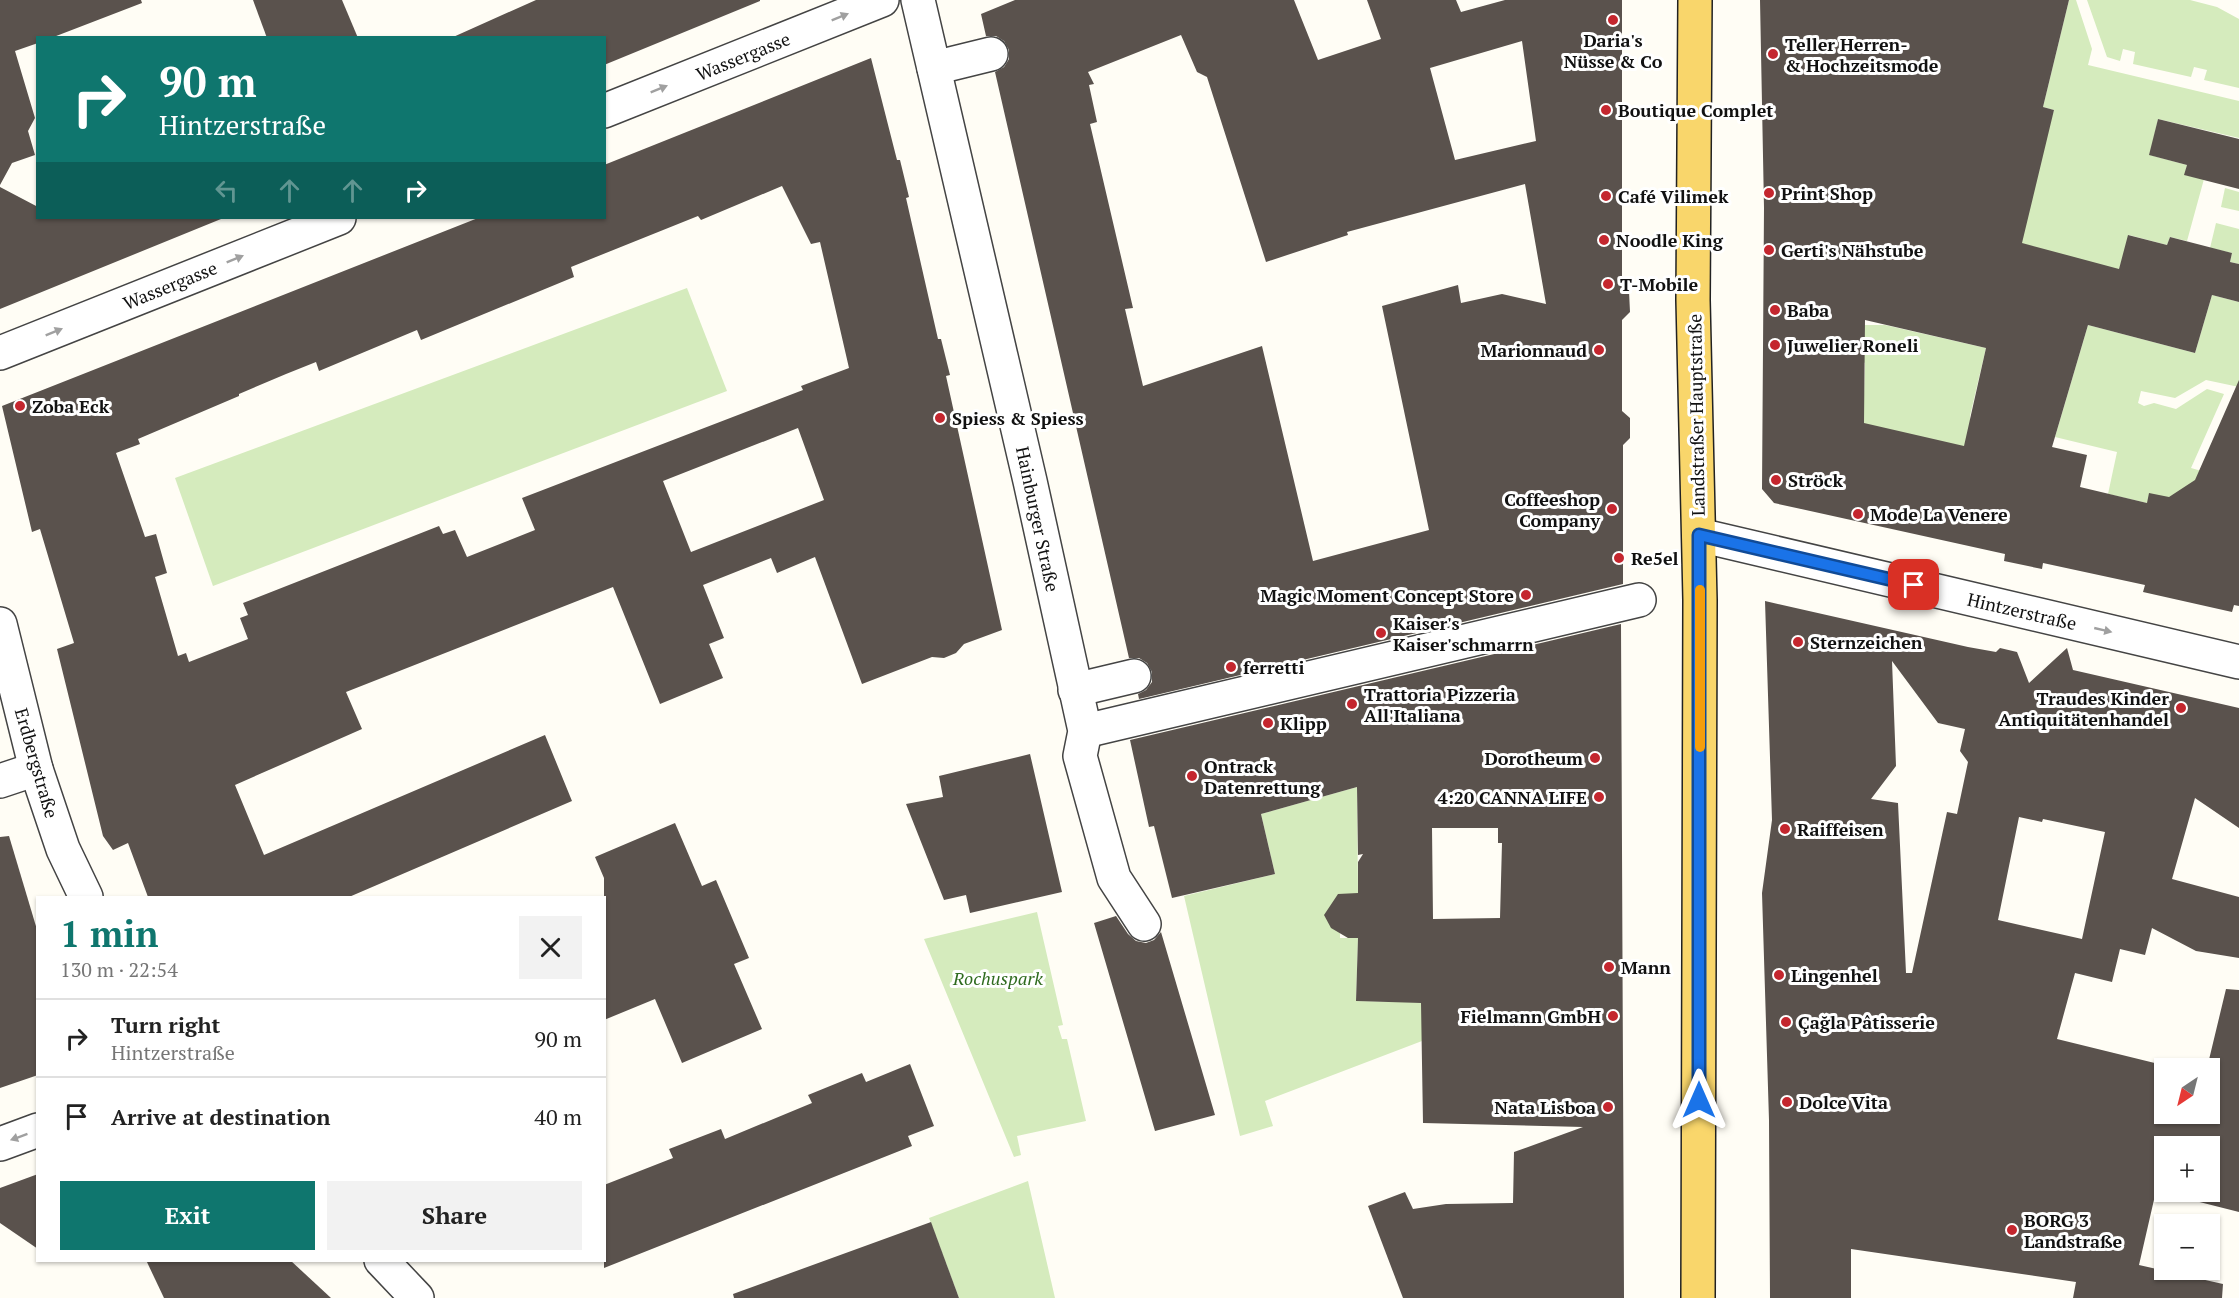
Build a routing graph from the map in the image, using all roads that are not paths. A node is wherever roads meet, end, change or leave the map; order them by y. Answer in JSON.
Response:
{"nodes":[{"id":1,"x":882,"y":0,"type":"edge"},
{"id":2,"x":918,"y":0,"type":"edge"},
{"id":3,"x":1695,"y":0,"type":"edge"},
{"id":4,"x":991,"y":54,"type":"dead end"},
{"id":5,"x":934,"y":68,"type":"junction"},
{"id":6,"x":606,"y":110,"type":"edge"},
{"id":7,"x":336,"y":219,"type":"edge"},
{"id":8,"x":0,"y":353,"type":"edge"},
{"id":9,"x":1699,"y":535,"type":"junction"},
{"id":10,"x":1639,"y":600,"type":"dead end"},
{"id":11,"x":0,"y":624,"type":"edge"},
{"id":12,"x":2239,"y":662,"type":"edge"},
{"id":13,"x":1134,"y":676,"type":"dead end"},
{"id":14,"x":1075,"y":690,"type":"junction"},
{"id":15,"x":1085,"y":731,"type":"junction"},
{"id":16,"x":36,"y":770,"type":"junction"},
{"id":17,"x":0,"y":781,"type":"edge"},
{"id":18,"x":86,"y":896,"type":"edge"},
{"id":19,"x":1144,"y":924,"type":"dead end"},
{"id":20,"x":36,"y":1131,"type":"edge"},
{"id":21,"x":0,"y":1144,"type":"edge"},
{"id":22,"x":383,"y":1262,"type":"edge"},
{"id":23,"x":417,"y":1298,"type":"edge"},
{"id":24,"x":1698,"y":1298,"type":"edge"}],
"edges":[{"from":6,"to":1,"type":"street","name":"Wassergasse","one_way":true},
{"from":2,"to":5,"type":"street","name":"Hainburger Straße"},
{"from":3,"to":9,"type":"main road","name":"Landstraßer Hauptstraße"},
{"from":4,"to":5,"type":"street"},
{"from":5,"to":14,"type":"street","name":"Hainburger Straße"},
{"from":8,"to":7,"type":"street","name":"Wassergasse","one_way":true},
{"from":9,"to":12,"type":"street","name":"Hintzerstraße","one_way":true},
{"from":9,"to":24,"type":"main road","name":"Landstraßer Hauptstraße"},
{"from":10,"to":15,"type":"street"},
{"from":11,"to":16,"type":"street","name":"Erdbergstraße"},
{"from":13,"to":14,"type":"street"},
{"from":14,"to":15,"type":"street","name":"Hainburger Straße"},
{"from":15,"to":19,"type":"street","name":"Hainburger Straße"},
{"from":16,"to":17,"type":"street"},
{"from":16,"to":18,"type":"street","name":"Erdbergstraße"},
{"from":20,"to":21,"type":"street","one_way":true},
{"from":22,"to":23,"type":"street"}]}
